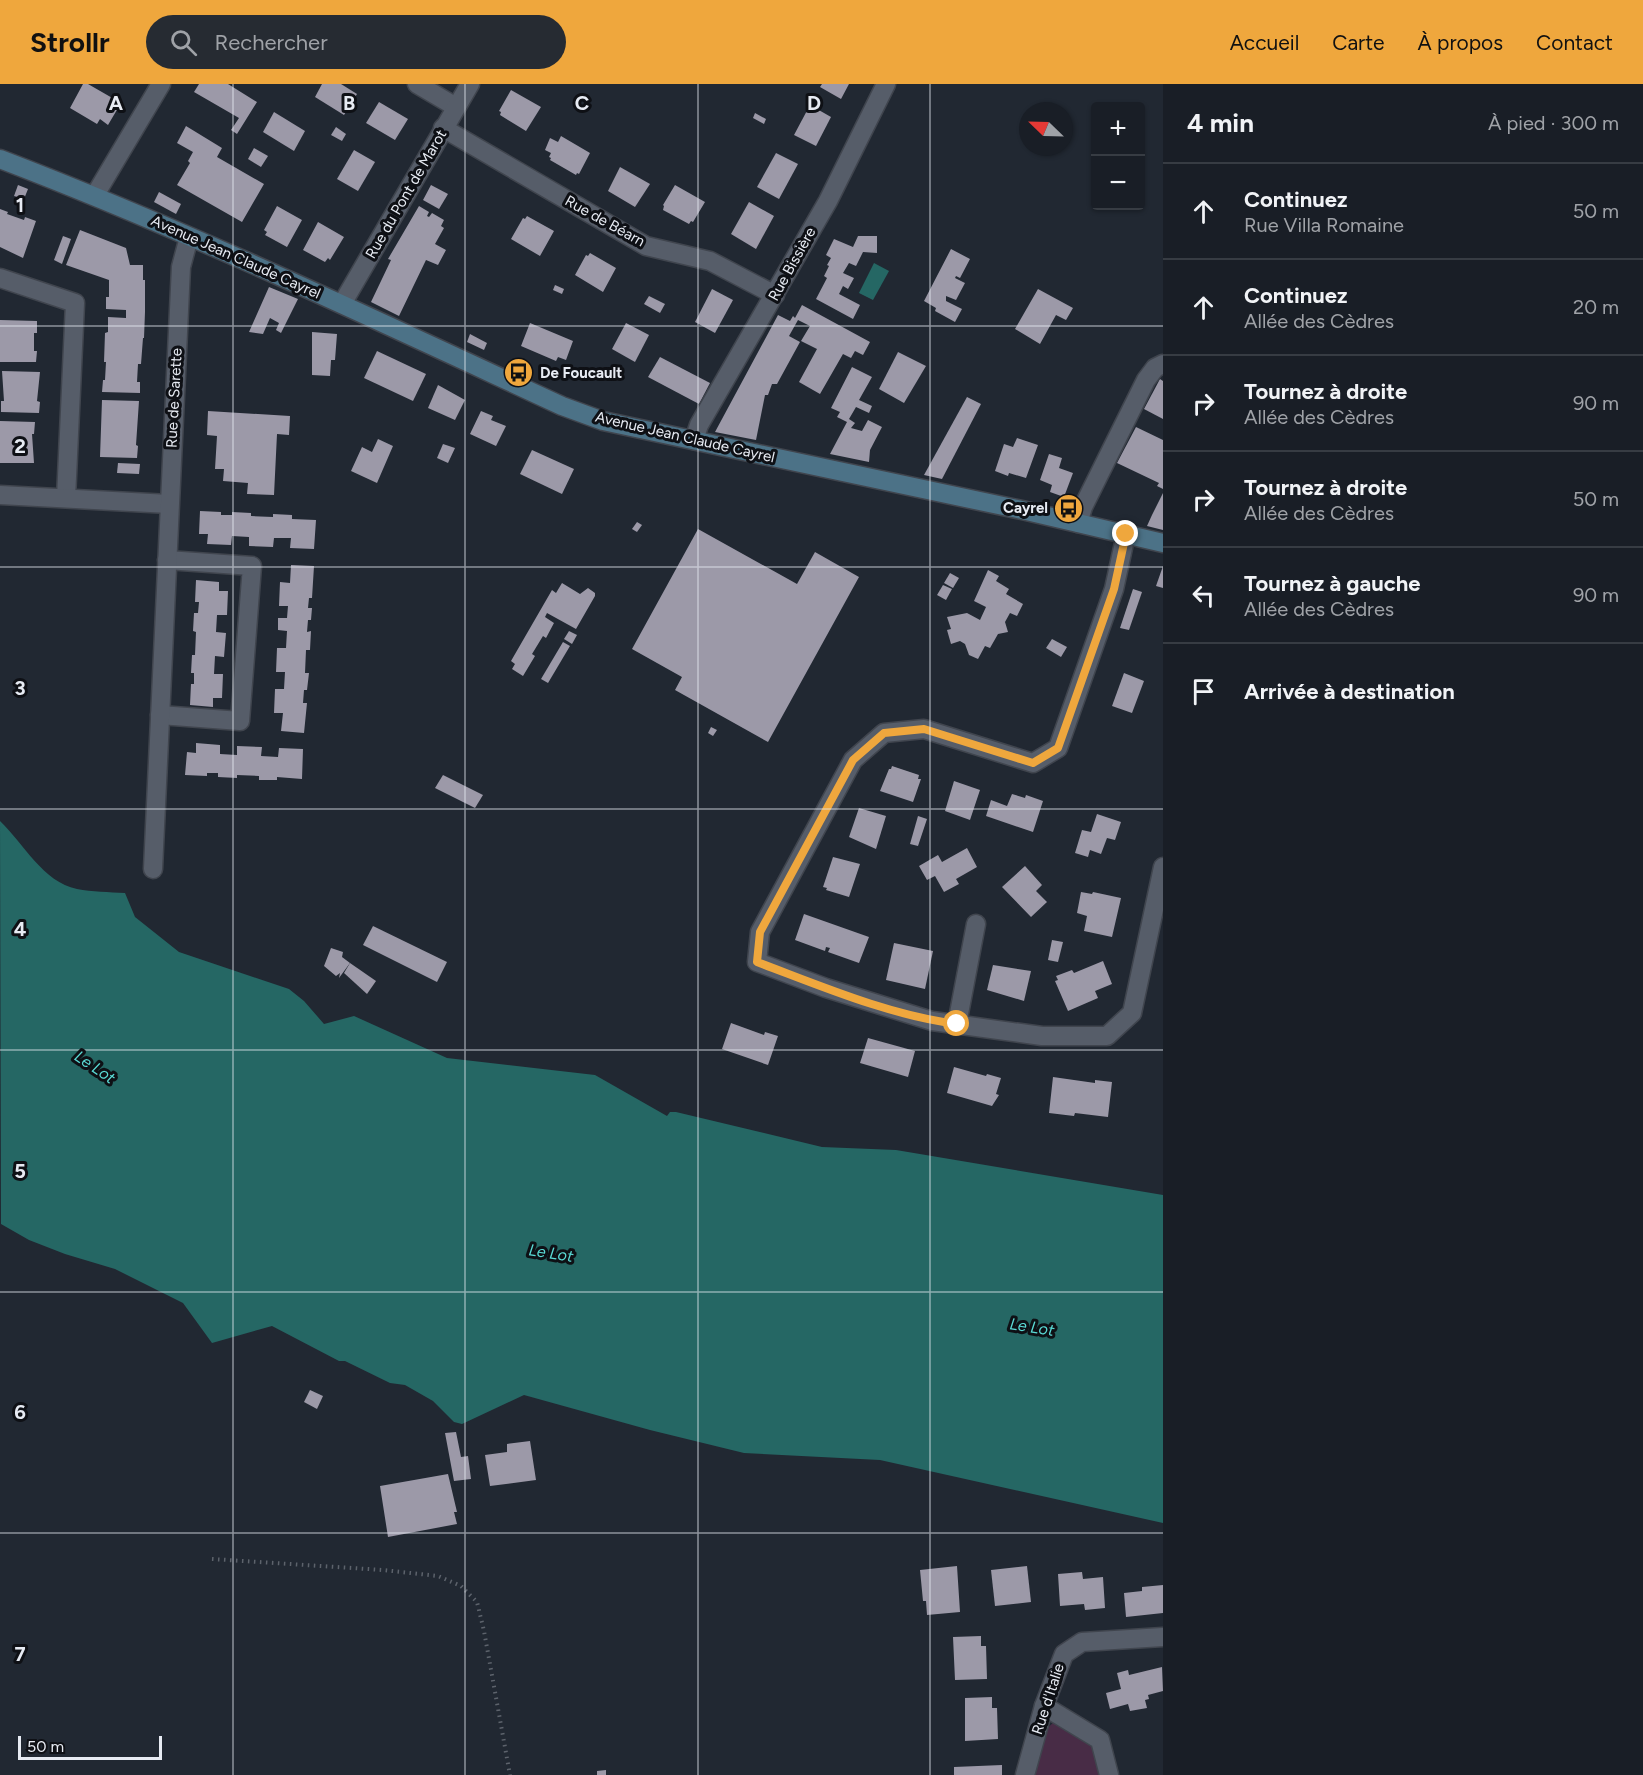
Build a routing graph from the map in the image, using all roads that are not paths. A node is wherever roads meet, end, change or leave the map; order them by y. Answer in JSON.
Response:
{"nodes":[{"id":1,"x":161,"y":84,"type":"edge"},
{"id":2,"x":417,"y":84,"type":"edge"},
{"id":3,"x":470,"y":84,"type":"edge"},
{"id":4,"x":886,"y":84,"type":"edge"},
{"id":5,"x":456,"y":107,"type":"junction"},
{"id":6,"x":443,"y":128,"type":"junction"},
{"id":7,"x":0,"y":159,"type":"edge"},
{"id":8,"x":95,"y":195,"type":"junction"},
{"id":9,"x":189,"y":237,"type":"junction"},
{"id":10,"x":0,"y":278,"type":"edge"},
{"id":11,"x":775,"y":295,"type":"junction"},
{"id":12,"x":342,"y":304,"type":"junction"},
{"id":13,"x":1163,"y":364,"type":"edge"},
{"id":14,"x":694,"y":441,"type":"junction"},
{"id":15,"x":0,"y":495,"type":"edge"},
{"id":16,"x":66,"y":498,"type":"junction"},
{"id":17,"x":169,"y":504,"type":"junction"},
{"id":18,"x":1078,"y":523,"type":"junction"},
{"id":19,"x":1126,"y":534,"type":"junction"},
{"id":20,"x":1163,"y":543,"type":"edge"},
{"id":21,"x":167,"y":560,"type":"junction"},
{"id":22,"x":160,"y":716,"type":"junction"},
{"id":23,"x":1163,"y":867,"type":"edge"},
{"id":24,"x":153,"y":869,"type":"dead end"},
{"id":25,"x":976,"y":924,"type":"dead end"},
{"id":26,"x":957,"y":1024,"type":"junction"},
{"id":27,"x":1163,"y":1637,"type":"edge"},
{"id":28,"x":1044,"y":1706,"type":"junction"},
{"id":29,"x":1025,"y":1775,"type":"edge"},
{"id":30,"x":1109,"y":1775,"type":"edge"}],
"edges":[{"from":1,"to":8,"type":"street"},
{"from":2,"to":5,"type":"street"},
{"from":3,"to":5,"type":"street","name":"Rue du Pont de Marot"},
{"from":4,"to":11,"type":"street","name":"Rue Bissière"},
{"from":5,"to":6,"type":"street","name":"Rue du Pont de Marot"},
{"from":6,"to":11,"type":"street","name":"Rue de Béarn"},
{"from":6,"to":12,"type":"street","name":"Rue du Pont de Marot"},
{"from":7,"to":8,"type":"main road","name":"Avenue Jean Claude Cayrel"},
{"from":8,"to":9,"type":"main road","name":"Avenue Jean Claude Cayrel"},
{"from":9,"to":12,"type":"main road","name":"Avenue Jean Claude Cayrel"},
{"from":9,"to":17,"type":"street","name":"Rue de Sarette"},
{"from":10,"to":16,"type":"street"},
{"from":11,"to":14,"type":"street","name":"Rue Bissière"},
{"from":12,"to":14,"type":"main road","name":"Avenue Jean Claude Cayrel"},
{"from":13,"to":18,"type":"street"},
{"from":14,"to":18,"type":"main road","name":"Avenue Jean Claude Cayrel"},
{"from":15,"to":16,"type":"street"},
{"from":16,"to":17,"type":"street"},
{"from":17,"to":21,"type":"street","name":"Rue de Sarette"},
{"from":18,"to":19,"type":"main road","name":"Avenue Jean Claude Cayrel"},
{"from":19,"to":20,"type":"main road","name":"Avenue Jean Claude Cayrel"},
{"from":19,"to":26,"type":"street"},
{"from":21,"to":22,"type":"street","name":"Rue de Sarette"},
{"from":21,"to":22,"type":"street"},
{"from":22,"to":24,"type":"street","name":"Rue de Sarette"},
{"from":23,"to":26,"type":"street"},
{"from":25,"to":26,"type":"street"},
{"from":27,"to":28,"type":"street","name":"Rue d'Italie"},
{"from":28,"to":29,"type":"street","name":"Rue d'Italie"},
{"from":28,"to":30,"type":"street"}]}
